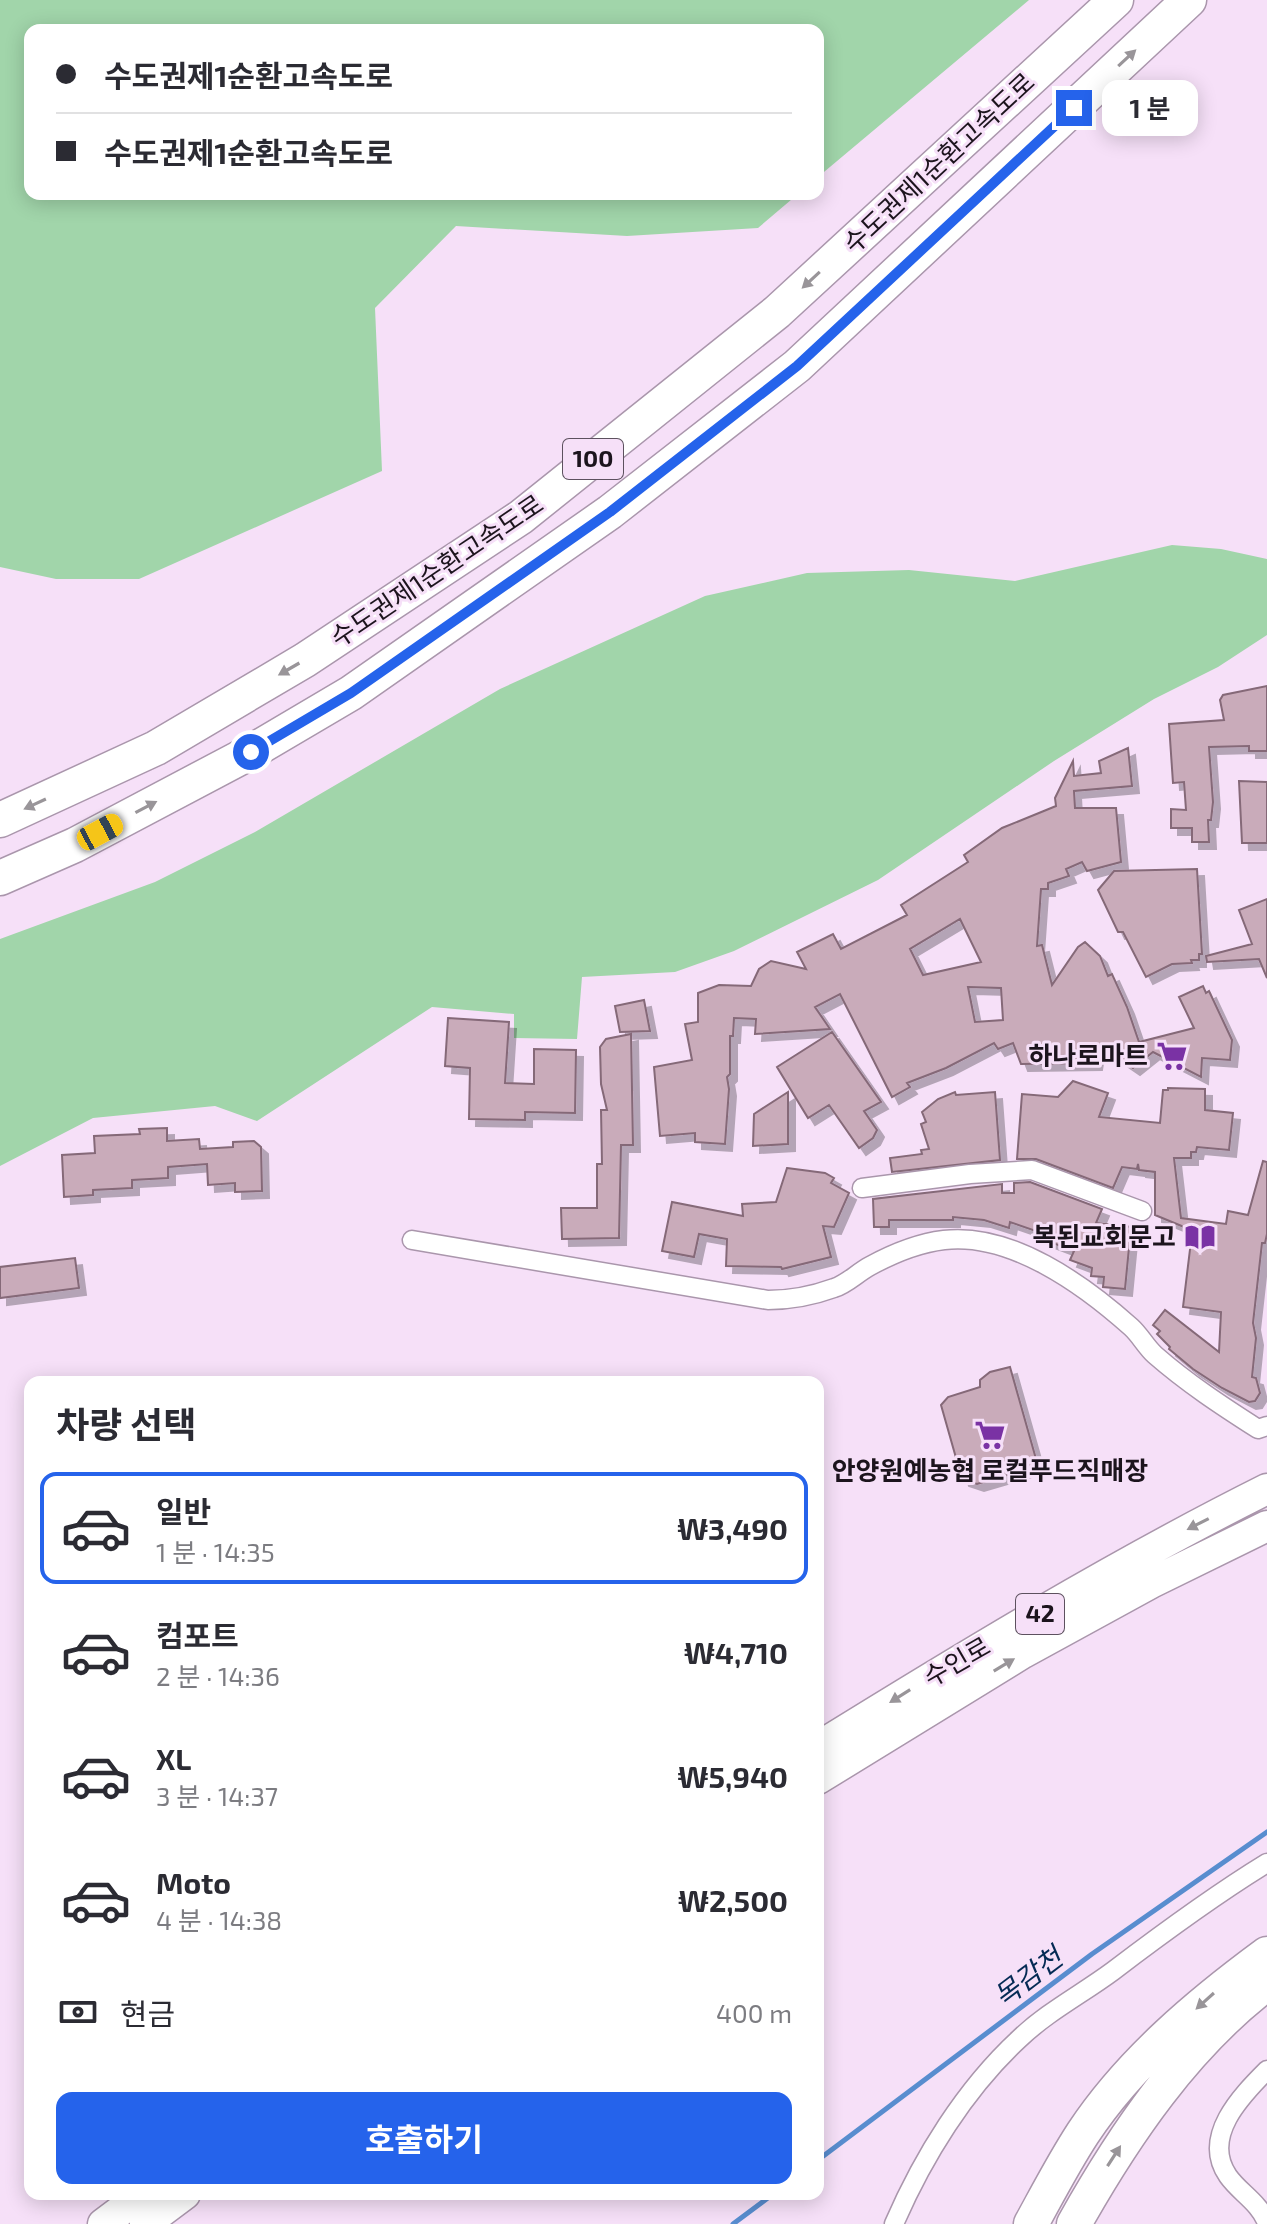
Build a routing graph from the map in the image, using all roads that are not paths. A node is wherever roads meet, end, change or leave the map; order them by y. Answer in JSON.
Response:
{"nodes":[{"id":1,"x":1116,"y":0,"type":"edge"},
{"id":2,"x":1189,"y":0,"type":"edge"},
{"id":3,"x":0,"y":820,"type":"edge"},
{"id":4,"x":0,"y":878,"type":"edge"},
{"id":5,"x":862,"y":1188,"type":"dead end"},
{"id":6,"x":1142,"y":1211,"type":"dead end"},
{"id":7,"x":412,"y":1240,"type":"dead end"},
{"id":8,"x":1267,"y":1426,"type":"edge"},
{"id":9,"x":1267,"y":1489,"type":"edge"},
{"id":10,"x":1267,"y":1526,"type":"edge"},
{"id":11,"x":824,"y":1743,"type":"edge"},
{"id":12,"x":824,"y":1775,"type":"edge"},
{"id":13,"x":1267,"y":1863,"type":"edge"},
{"id":14,"x":1267,"y":1954,"type":"edge"},
{"id":15,"x":1267,"y":1983,"type":"edge"},
{"id":16,"x":1267,"y":2070,"type":"edge"},
{"id":17,"x":135,"y":2200,"type":"edge"},
{"id":18,"x":177,"y":2200,"type":"edge"},
{"id":19,"x":1267,"y":2223,"type":"edge"},
{"id":20,"x":103,"y":2224,"type":"edge"},
{"id":21,"x":145,"y":2224,"type":"edge"},
{"id":22,"x":894,"y":2224,"type":"edge"},
{"id":23,"x":1031,"y":2224,"type":"edge"},
{"id":24,"x":1074,"y":2224,"type":"edge"}],
"edges":[{"from":1,"to":3,"type":"highway","name":"수도권제1순환고속도로","number":"100","one_way":true},
{"from":4,"to":2,"type":"highway","name":"수도권제1순환고속도로","number":"100","one_way":true},
{"from":5,"to":6,"type":"street"},
{"from":7,"to":8,"type":"street"},
{"from":9,"to":11,"type":"main road","name":"수인로","number":"42","one_way":true},
{"from":12,"to":10,"type":"main road","name":"수인로","number":"42","one_way":true},
{"from":13,"to":22,"type":"street"},
{"from":14,"to":23,"type":"highway","one_way":true},
{"from":24,"to":15,"type":"highway","one_way":true},
{"from":16,"to":19,"type":"street"},
{"from":17,"to":20,"type":"main road"},
{"from":18,"to":21,"type":"main road"}]}
